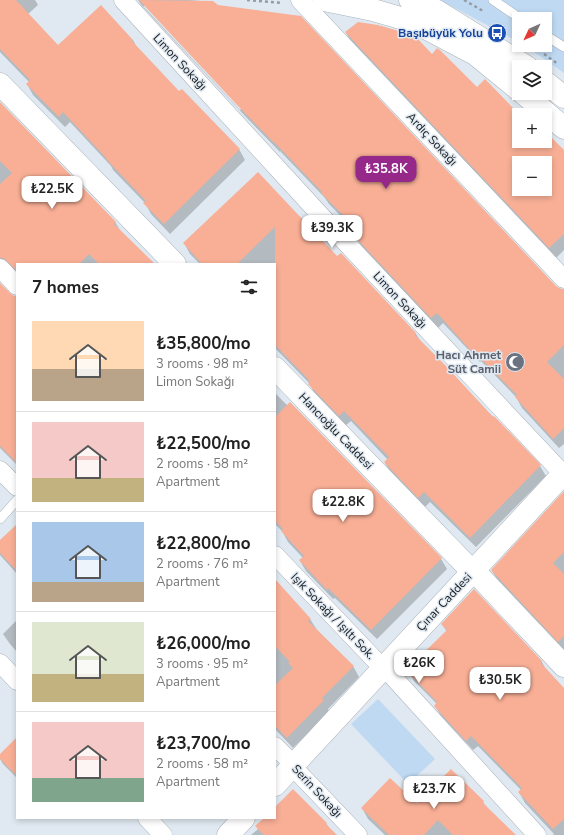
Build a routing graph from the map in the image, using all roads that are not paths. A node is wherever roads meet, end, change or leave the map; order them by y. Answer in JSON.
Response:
{"nodes":[{"id":1,"x":123,"y":0,"type":"edge"},
{"id":2,"x":300,"y":0,"type":"edge"},
{"id":3,"x":324,"y":0,"type":"edge"},
{"id":4,"x":410,"y":0,"type":"edge"},
{"id":5,"x":493,"y":0,"type":"edge"},
{"id":6,"x":512,"y":13,"type":"edge"},
{"id":7,"x":552,"y":39,"type":"edge"},
{"id":8,"x":564,"y":47,"type":"edge"},
{"id":9,"x":533,"y":58,"type":"edge"},
{"id":10,"x":0,"y":84,"type":"edge"},
{"id":11,"x":512,"y":84,"type":"edge"},
{"id":12,"x":552,"y":88,"type":"edge"},
{"id":13,"x":564,"y":97,"type":"edge"},
{"id":14,"x":531,"y":100,"type":"edge"},
{"id":15,"x":564,"y":128,"type":"edge"},
{"id":16,"x":174,"y":263,"type":"edge"},
{"id":17,"x":0,"y":268,"type":"edge"},
{"id":18,"x":564,"y":279,"type":"edge"},
{"id":19,"x":16,"y":285,"type":"edge"},
{"id":20,"x":276,"y":369,"type":"edge"},
{"id":21,"x":0,"y":470,"type":"edge"},
{"id":22,"x":564,"y":474,"type":"edge"},
{"id":23,"x":16,"y":486,"type":"edge"},
{"id":24,"x":16,"y":501,"type":"edge"},
{"id":25,"x":0,"y":519,"type":"edge"},
{"id":26,"x":276,"y":556,"type":"edge"},
{"id":27,"x":473,"y":571,"type":"junction"},
{"id":28,"x":0,"y":663,"type":"edge"},
{"id":29,"x":564,"y":666,"type":"edge"},
{"id":30,"x":384,"y":667,"type":"junction"},
{"id":31,"x":16,"y":680,"type":"edge"},
{"id":32,"x":276,"y":747,"type":"edge"},
{"id":33,"x":292,"y":766,"type":"junction"},
{"id":34,"x":276,"y":784,"type":"edge"},
{"id":35,"x":148,"y":819,"type":"edge"},
{"id":36,"x":243,"y":819,"type":"edge"},
{"id":37,"x":163,"y":835,"type":"edge"},
{"id":38,"x":228,"y":835,"type":"edge"},
{"id":39,"x":358,"y":835,"type":"edge"},
{"id":40,"x":537,"y":835,"type":"edge"}],
"edges":[{"from":1,"to":22,"type":"street","name":"Limon Sokağı"},
{"from":2,"to":18,"type":"street","name":"Ardıç Sokağı"},
{"from":3,"to":11,"type":"street"},
{"from":4,"to":9,"type":"street"},
{"from":5,"to":6,"type":"lane"},
{"from":7,"to":8,"type":"lane"},
{"from":10,"to":16,"type":"street"},
{"from":12,"to":13,"type":"street"},
{"from":14,"to":15,"type":"street"},
{"from":17,"to":19,"type":"street"},
{"from":20,"to":27,"type":"street","name":"Hancıoğlu Caddesi"},
{"from":21,"to":23,"type":"street"},
{"from":22,"to":27,"type":"street","name":"Çınar Caddesi"},
{"from":24,"to":25,"type":"lane"},
{"from":26,"to":30,"type":"street","name":"Işık Sokağı / Işıltı Sok."},
{"from":27,"to":29,"type":"street","name":"Hancıoğlu Caddesi"},
{"from":27,"to":30,"type":"street","name":"Çınar Caddesi"},
{"from":28,"to":31,"type":"street"},
{"from":30,"to":33,"type":"street","name":"Çınar Caddesi"},
{"from":30,"to":40,"type":"street","name":"Işık Sokağı / Işıltı Sok."},
{"from":32,"to":33,"type":"street","name":"Serin Sokağı"},
{"from":33,"to":34,"type":"street","name":"Çınar Caddesi"},
{"from":33,"to":39,"type":"street","name":"Serin Sokağı"},
{"from":35,"to":37,"type":"street"},
{"from":36,"to":38,"type":"street"}]}
